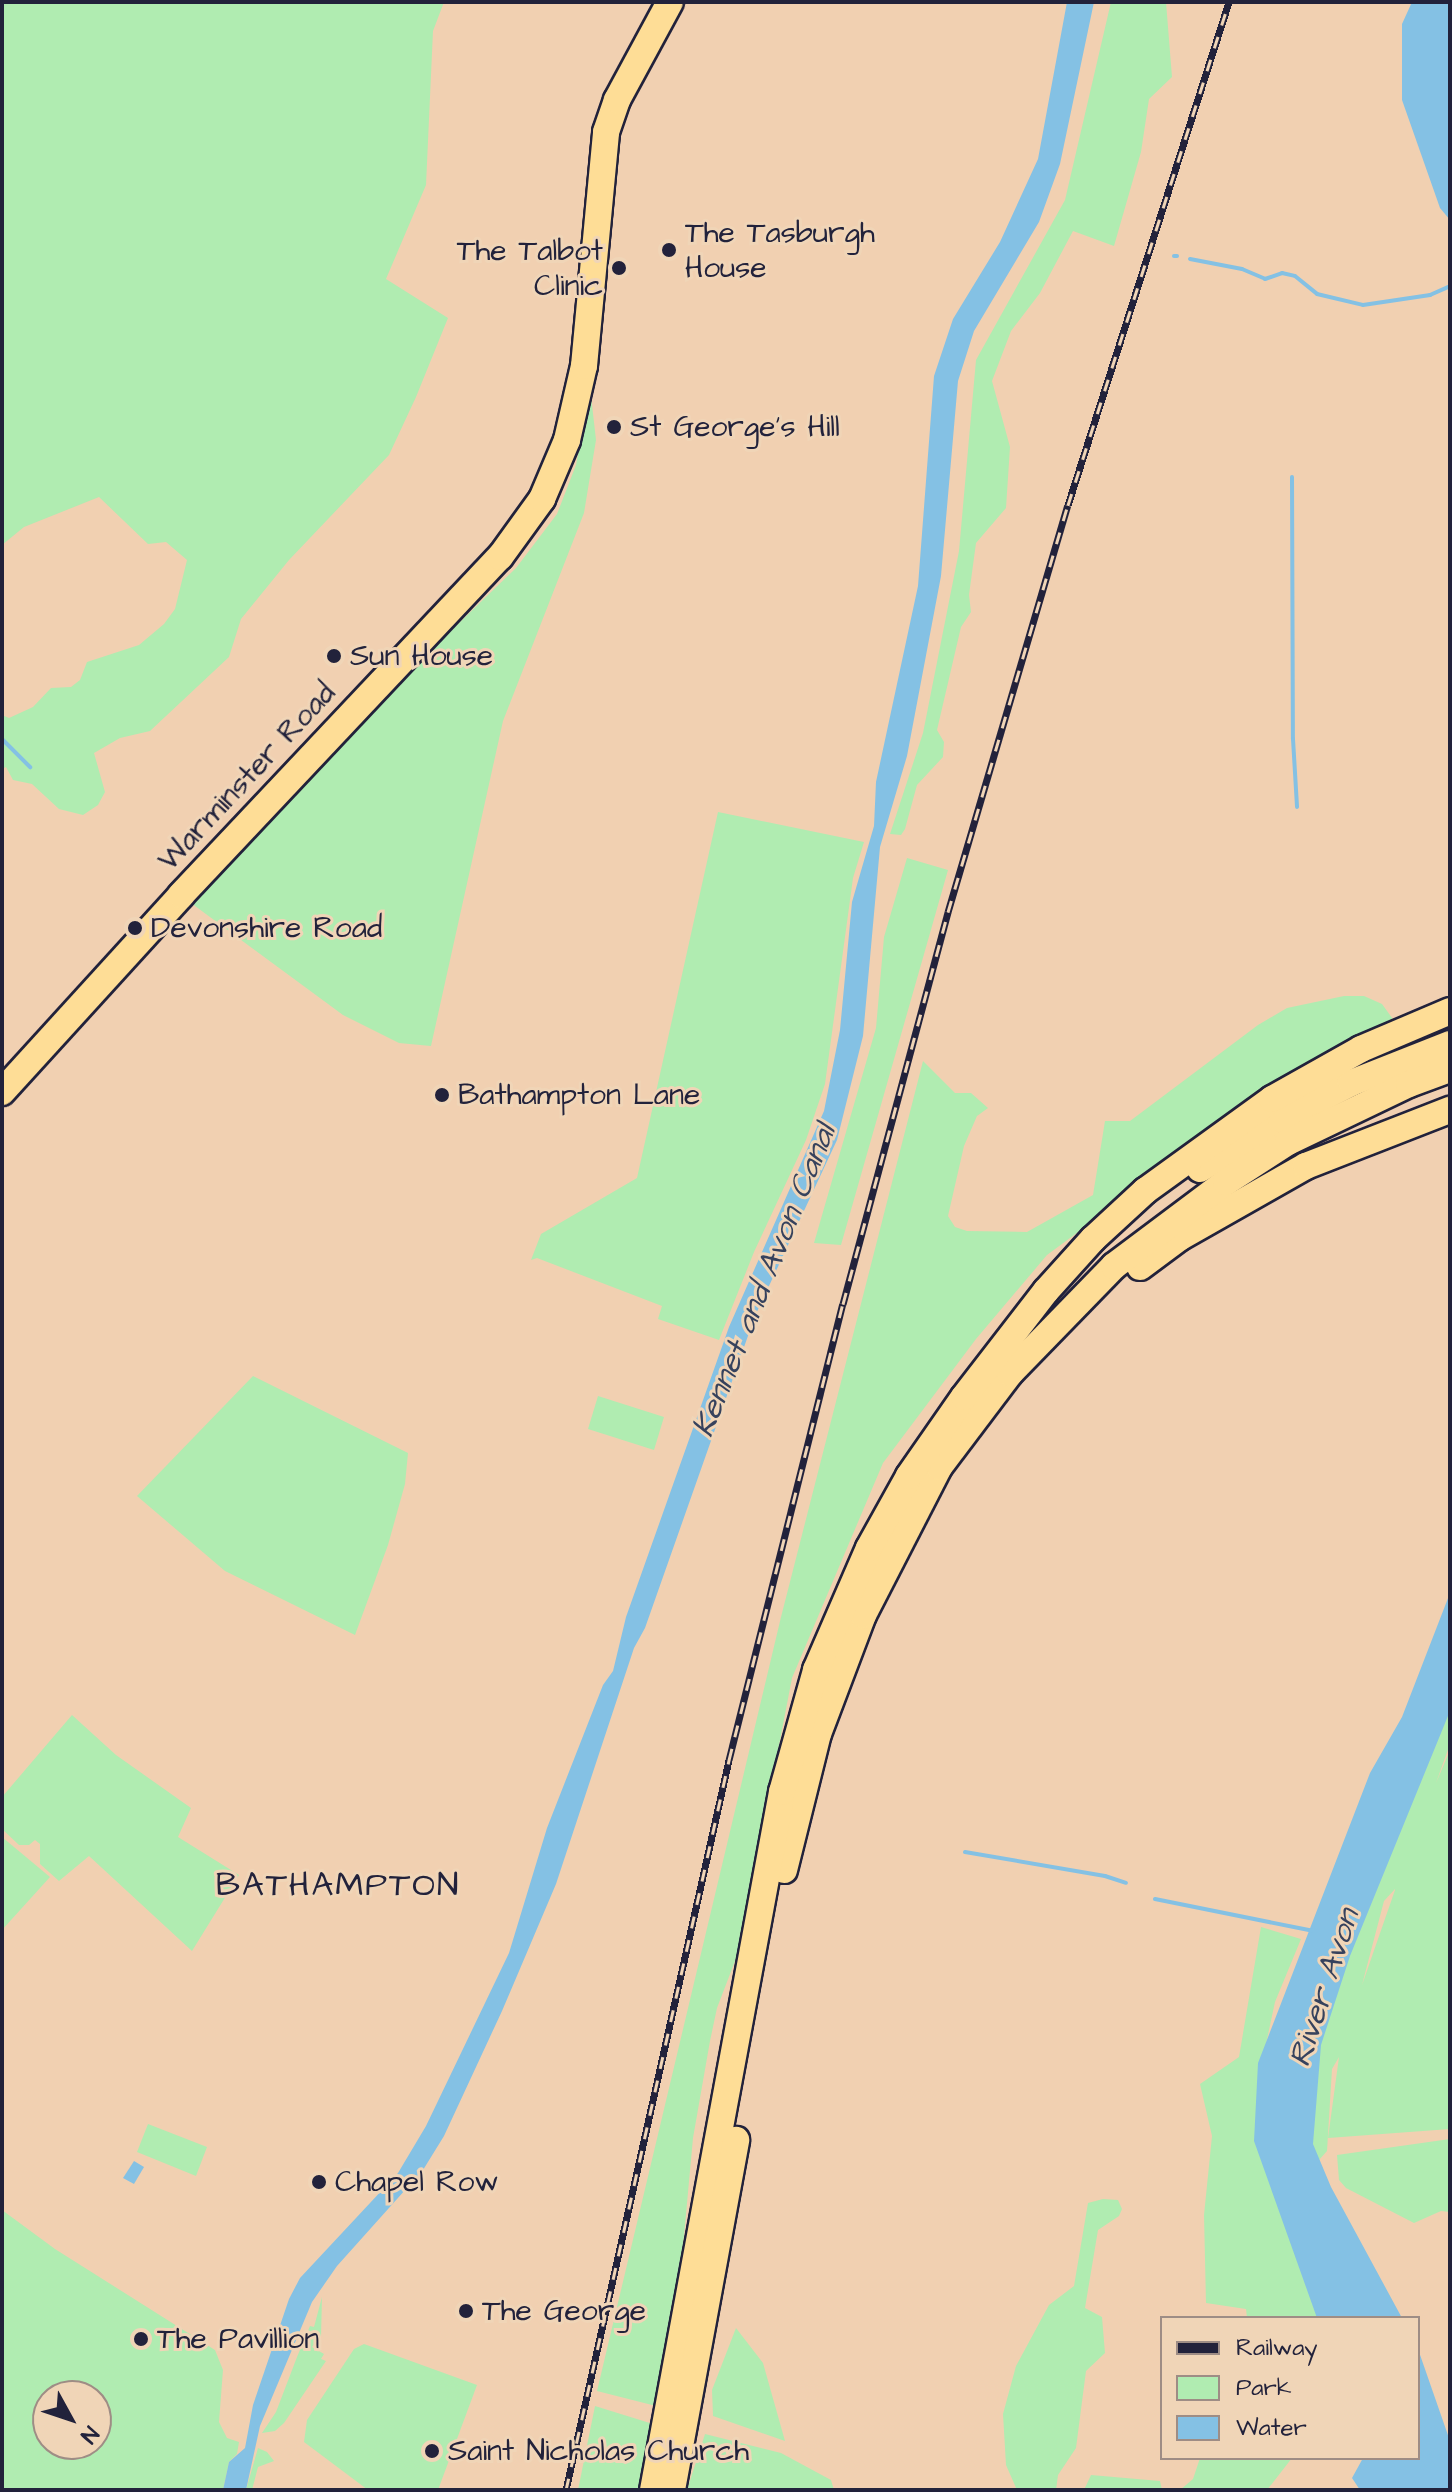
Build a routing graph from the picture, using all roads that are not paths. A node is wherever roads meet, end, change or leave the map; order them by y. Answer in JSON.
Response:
{"nodes":[{"id":1,"x":670,"y":2,"type":"edge"},
{"id":2,"x":1450,"y":1011,"type":"edge"},
{"id":3,"x":1450,"y":1044,"type":"edge"},
{"id":4,"x":1450,"y":1069,"type":"edge"},
{"id":5,"x":2,"y":1092,"type":"edge"},
{"id":6,"x":1450,"y":1110,"type":"edge"},
{"id":7,"x":992,"y":1359,"type":"junction"},
{"id":8,"x":907,"y":1528,"type":"junction"},
{"id":9,"x":653,"y":2490,"type":"edge"},
{"id":10,"x":672,"y":2490,"type":"edge"}],
"edges":[{"from":1,"to":5,"type":"highway","name":"Warminster Road"},
{"from":2,"to":7,"type":"highway"},
{"from":3,"to":7,"type":"highway"},
{"from":4,"to":8,"type":"highway"},
{"from":6,"to":8,"type":"highway"},
{"from":7,"to":9,"type":"highway"},
{"from":8,"to":10,"type":"highway"}]}
